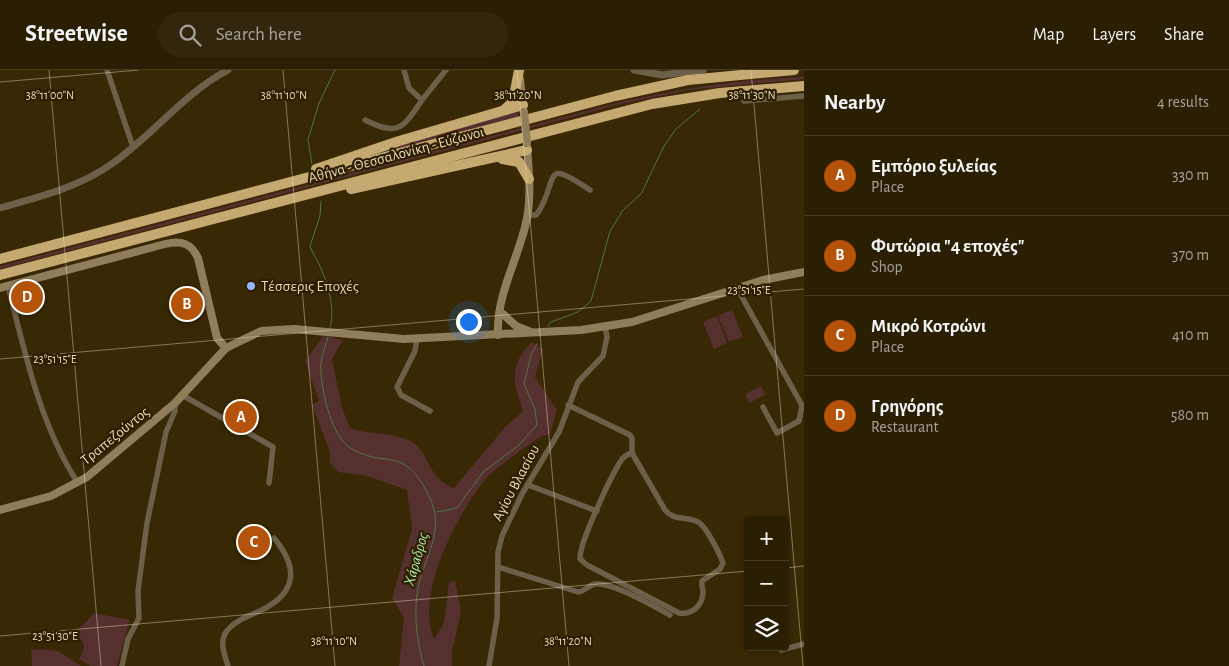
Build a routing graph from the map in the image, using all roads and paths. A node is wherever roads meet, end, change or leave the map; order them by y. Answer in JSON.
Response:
{"nodes":[{"id":1,"x":107,"y":70,"type":"edge"},
{"id":2,"x":228,"y":70,"type":"edge"},
{"id":3,"x":404,"y":70,"type":"edge"},
{"id":4,"x":446,"y":70,"type":"edge"},
{"id":5,"x":519,"y":70,"type":"edge"},
{"id":6,"x":634,"y":70,"type":"edge"},
{"id":7,"x":703,"y":70,"type":"edge"},
{"id":8,"x":794,"y":70,"type":"edge"},
{"id":9,"x":804,"y":86,"type":"edge"},
{"id":10,"x":804,"y":96,"type":"edge"},
{"id":11,"x":422,"y":100,"type":"junction"},
{"id":12,"x":744,"y":101,"type":"dead end"},
{"id":13,"x":505,"y":109,"type":"junction"},
{"id":14,"x":523,"y":109,"type":"junction"},
{"id":15,"x":619,"y":112,"type":"junction"},
{"id":16,"x":632,"y":112,"type":"dead end"},
{"id":17,"x":365,"y":120,"type":"dead end"},
{"id":18,"x":133,"y":147,"type":"junction"},
{"id":19,"x":527,"y":147,"type":"junction"},
{"id":20,"x":491,"y":159,"type":"junction"},
{"id":21,"x":529,"y":179,"type":"junction"},
{"id":22,"x":259,"y":190,"type":"junction"},
{"id":23,"x":590,"y":190,"type":"dead end"},
{"id":24,"x":262,"y":206,"type":"junction"},
{"id":25,"x":0,"y":208,"type":"edge"},
{"id":26,"x":528,"y":215,"type":"junction"},
{"id":27,"x":0,"y":258,"type":"edge"},
{"id":28,"x":804,"y":272,"type":"edge"},
{"id":29,"x":0,"y":276,"type":"edge"},
{"id":30,"x":4,"y":287,"type":"edge"},
{"id":31,"x":737,"y":288,"type":"junction"},
{"id":32,"x":501,"y":303,"type":"junction"},
{"id":33,"x":503,"y":314,"type":"junction"},
{"id":34,"x":605,"y":327,"type":"junction"},
{"id":35,"x":535,"y":333,"type":"junction"},
{"id":36,"x":501,"y":335,"type":"junction"},
{"id":37,"x":417,"y":338,"type":"junction"},
{"id":38,"x":226,"y":348,"type":"junction"},
{"id":39,"x":182,"y":395,"type":"junction"},
{"id":40,"x":175,"y":403,"type":"junction"},
{"id":41,"x":568,"y":406,"type":"junction"},
{"id":42,"x":763,"y":407,"type":"dead end"},
{"id":43,"x":803,"y":407,"type":"edge"},
{"id":44,"x":430,"y":410,"type":"dead end"},
{"id":45,"x":632,"y":453,"type":"junction"},
{"id":46,"x":78,"y":483,"type":"junction"},
{"id":47,"x":269,"y":483,"type":"dead end"},
{"id":48,"x":528,"y":485,"type":"junction"},
{"id":49,"x":0,"y":510,"type":"edge"},
{"id":50,"x":597,"y":511,"type":"junction"},
{"id":51,"x":274,"y":538,"type":"dead end"},
{"id":52,"x":498,"y":567,"type":"junction"},
{"id":53,"x":670,"y":615,"type":"dead end"},
{"id":54,"x":804,"y":644,"type":"edge"},
{"id":55,"x":789,"y":648,"type":"edge"},
{"id":56,"x":122,"y":666,"type":"edge"},
{"id":57,"x":228,"y":666,"type":"edge"},
{"id":58,"x":489,"y":666,"type":"edge"}],
"edges":[{"from":1,"to":18,"type":"street"},
{"from":2,"to":18,"type":"street"},
{"from":3,"to":11,"type":"street"},
{"from":4,"to":11,"type":"street"},
{"from":5,"to":13,"type":"highway"},
{"from":5,"to":14,"type":"main road"},
{"from":6,"to":7,"type":"street"},
{"from":8,"to":22,"type":"highway","name":"Αθήνα - Θεσσαλονίκη - Εύζωνοι"},
{"from":9,"to":15,"type":"highway","name":"Αθήνα - Θεσσαλονίκη - Εύζωνοι"},
{"from":10,"to":12,"type":"street"},
{"from":11,"to":17,"type":"street"},
{"from":13,"to":14,"type":"highway"},
{"from":13,"to":22,"type":"highway"},
{"from":14,"to":19,"type":"main road","bridge":true},
{"from":15,"to":16,"type":"highway"},
{"from":15,"to":24,"type":"highway","name":"Αθήνα - Θεσσαλονίκη - Εύζωνοι"},
{"from":18,"to":25,"type":"street"},
{"from":19,"to":20,"type":"highway"},
{"from":19,"to":21,"type":"main road"},
{"from":20,"to":21,"type":"highway"},
{"from":20,"to":24,"type":"highway"},
{"from":21,"to":26,"type":"main road"},
{"from":22,"to":27,"type":"highway","name":"Αθήνα - Θεσσαλονίκη - Εύζωνοι"},
{"from":23,"to":26,"type":"street"},
{"from":24,"to":29,"type":"highway","name":"Αθήνα - Θεσσαλονίκη - Εύζωνοι"},
{"from":26,"to":32,"type":"main road"},
{"from":28,"to":31,"type":"main road","name":"Τραπεζούντος"},
{"from":30,"to":38,"type":"main road"},
{"from":30,"to":46,"type":"street"},
{"from":31,"to":34,"type":"main road","name":"Τραπεζούντος"},
{"from":31,"to":43,"type":"street"},
{"from":32,"to":33,"type":"main road"},
{"from":32,"to":36,"type":"main road"},
{"from":33,"to":35,"type":"main road"},
{"from":33,"to":36,"type":"main road"},
{"from":34,"to":35,"type":"main road","name":"Τραπεζούντος"},
{"from":34,"to":41,"type":"street","name":"Αγίου Βλασίου"},
{"from":35,"to":36,"type":"main road","name":"Τραπεζούντος"},
{"from":36,"to":37,"type":"main road","name":"Τραπεζούντος"},
{"from":37,"to":38,"type":"main road","name":"Τραπεζούντος"},
{"from":37,"to":44,"type":"street"},
{"from":38,"to":39,"type":"main road","name":"Τραπεζούντος"},
{"from":39,"to":40,"type":"main road","name":"Τραπεζούντος"},
{"from":39,"to":47,"type":"street"},
{"from":40,"to":46,"type":"main road","name":"Τραπεζούντος"},
{"from":40,"to":56,"type":"street"},
{"from":41,"to":45,"type":"street"},
{"from":41,"to":48,"type":"street","name":"Αγίου Βλασίου"},
{"from":42,"to":43,"type":"street"},
{"from":45,"to":50,"type":"street"},
{"from":45,"to":50,"type":"street"},
{"from":46,"to":49,"type":"main road","name":"Τραπεζούντος"},
{"from":48,"to":50,"type":"street"},
{"from":48,"to":52,"type":"street","name":"Αγίου Βλασίου"},
{"from":51,"to":57,"type":"street"},
{"from":52,"to":53,"type":"street"},
{"from":52,"to":58,"type":"street","name":"Αγίου Βλασίου"},
{"from":54,"to":55,"type":"street"}]}
